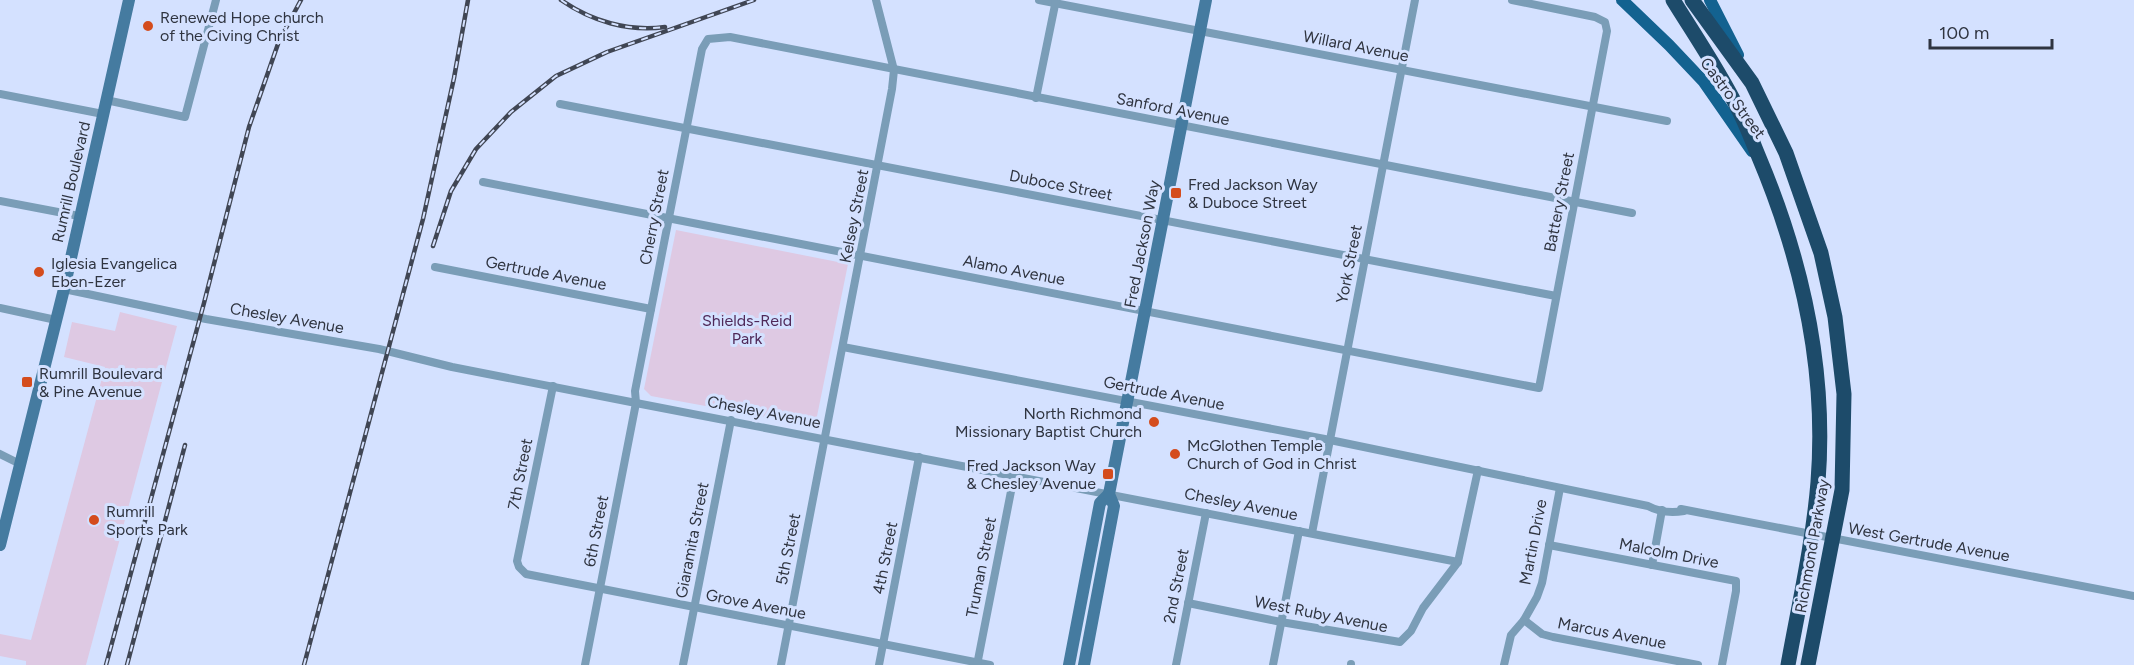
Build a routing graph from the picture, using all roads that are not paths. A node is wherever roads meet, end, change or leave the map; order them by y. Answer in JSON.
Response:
{"nodes":[{"id":1,"x":129,"y":0,"type":"edge"},
{"id":2,"x":216,"y":0,"type":"edge"},
{"id":3,"x":876,"y":0,"type":"edge"},
{"id":4,"x":1039,"y":0,"type":"edge"},
{"id":5,"x":1206,"y":0,"type":"edge"},
{"id":6,"x":1415,"y":0,"type":"edge"},
{"id":7,"x":1512,"y":0,"type":"edge"},
{"id":8,"x":1622,"y":0,"type":"edge"},
{"id":9,"x":1673,"y":0,"type":"edge"},
{"id":10,"x":1692,"y":0,"type":"edge"},
{"id":11,"x":1710,"y":0,"type":"edge"},
{"id":12,"x":1055,"y":2,"type":"edge"},
{"id":13,"x":1200,"y":32,"type":"junction"},
{"id":14,"x":708,"y":39,"type":"joint"},
{"id":15,"x":894,"y":70,"type":"junction"},
{"id":16,"x":1401,"y":70,"type":"junction"},
{"id":17,"x":1752,"y":83,"type":"junction"},
{"id":18,"x":0,"y":94,"type":"edge"},
{"id":19,"x":1036,"y":98,"type":"junction"},
{"id":20,"x":105,"y":100,"type":"junction"},
{"id":21,"x":560,"y":104,"type":"dead end"},
{"id":22,"x":1593,"y":108,"type":"junction"},
{"id":23,"x":103,"y":114,"type":"junction"},
{"id":24,"x":1667,"y":121,"type":"dead end"},
{"id":25,"x":1181,"y":126,"type":"junction"},
{"id":26,"x":687,"y":129,"type":"junction"},
{"id":27,"x":879,"y":165,"type":"junction"},
{"id":28,"x":1383,"y":166,"type":"junction"},
{"id":29,"x":1763,"y":167,"type":"junction"},
{"id":30,"x":483,"y":182,"type":"dead end"},
{"id":31,"x":0,"y":201,"type":"edge"},
{"id":32,"x":1575,"y":202,"type":"junction"},
{"id":33,"x":1632,"y":213,"type":"dead end"},
{"id":34,"x":79,"y":216,"type":"junction"},
{"id":35,"x":668,"y":218,"type":"junction"},
{"id":36,"x":1163,"y":220,"type":"junction"},
{"id":37,"x":861,"y":256,"type":"junction"},
{"id":38,"x":1365,"y":259,"type":"junction"},
{"id":39,"x":435,"y":267,"type":"dead end"},
{"id":40,"x":64,"y":289,"type":"junction"},
{"id":41,"x":1556,"y":296,"type":"junction"},
{"id":42,"x":0,"y":308,"type":"edge"},
{"id":43,"x":651,"y":309,"type":"junction"},
{"id":44,"x":1146,"y":311,"type":"junction"},
{"id":45,"x":56,"y":320,"type":"junction"},
{"id":46,"x":843,"y":347,"type":"junction"},
{"id":47,"x":1347,"y":351,"type":"junction"},
{"id":48,"x":553,"y":386,"type":"junction"},
{"id":49,"x":1539,"y":388,"type":"joint"},
{"id":50,"x":1128,"y":401,"type":"junction"},
{"id":51,"x":636,"y":403,"type":"junction"},
{"id":52,"x":731,"y":420,"type":"junction"},
{"id":53,"x":825,"y":439,"type":"junction"},
{"id":54,"x":1330,"y":440,"type":"junction"},
{"id":55,"x":0,"y":454,"type":"edge"},
{"id":56,"x":919,"y":457,"type":"junction"},
{"id":57,"x":20,"y":464,"type":"junction"},
{"id":58,"x":1478,"y":470,"type":"junction"},
{"id":59,"x":1014,"y":476,"type":"junction"},
{"id":60,"x":1560,"y":488,"type":"junction"},
{"id":61,"x":1109,"y":494,"type":"junction"},
{"id":62,"x":1648,"y":506,"type":"junction"},
{"id":63,"x":1662,"y":510,"type":"junction"},
{"id":64,"x":1683,"y":511,"type":"junction"},
{"id":65,"x":1206,"y":513,"type":"junction"},
{"id":66,"x":1299,"y":531,"type":"junction"},
{"id":67,"x":1312,"y":533,"type":"junction"},
{"id":68,"x":1812,"y":536,"type":"junction"},
{"id":69,"x":1832,"y":539,"type":"junction"},
{"id":70,"x":0,"y":545,"type":"edge"},
{"id":71,"x":1549,"y":545,"type":"junction"},
{"id":72,"x":1458,"y":562,"type":"junction"},
{"id":73,"x":1652,"y":565,"type":"junction"},
{"id":74,"x":519,"y":567,"type":"joint"},
{"id":75,"x":600,"y":589,"type":"junction"},
{"id":76,"x":2134,"y":596,"type":"edge"},
{"id":77,"x":1188,"y":603,"type":"junction"},
{"id":78,"x":695,"y":607,"type":"junction"},
{"id":79,"x":1524,"y":620,"type":"junction"},
{"id":80,"x":1281,"y":622,"type":"junction"},
{"id":81,"x":789,"y":626,"type":"junction"},
{"id":82,"x":883,"y":645,"type":"junction"},
{"id":83,"x":978,"y":664,"type":"edge"},
{"id":84,"x":585,"y":665,"type":"edge"},
{"id":85,"x":683,"y":665,"type":"edge"},
{"id":86,"x":781,"y":665,"type":"edge"},
{"id":87,"x":879,"y":665,"type":"edge"},
{"id":88,"x":990,"y":665,"type":"edge"},
{"id":89,"x":1069,"y":665,"type":"edge"},
{"id":90,"x":1084,"y":665,"type":"edge"},
{"id":91,"x":1176,"y":665,"type":"edge"},
{"id":92,"x":1273,"y":665,"type":"edge"},
{"id":93,"x":1504,"y":665,"type":"edge"},
{"id":94,"x":1698,"y":665,"type":"edge"},
{"id":95,"x":1722,"y":665,"type":"edge"},
{"id":96,"x":1788,"y":665,"type":"edge"},
{"id":97,"x":1808,"y":665,"type":"edge"}],
"edges":[{"from":1,"to":20,"type":"street","name":"Rumrill Boulevard"},
{"from":2,"to":20,"type":"street"},
{"from":3,"to":15,"type":"street","name":"Kelsey Street"},
{"from":4,"to":12,"type":"street","name":"Willard Avenue"},
{"from":5,"to":13,"type":"street","name":"Fred Jackson Way"},
{"from":6,"to":16,"type":"street","name":"York Street"},
{"from":7,"to":22,"type":"street","name":"Battery Street"},
{"from":8,"to":29,"type":"main road","name":"Castro Street"},
{"from":9,"to":29,"type":"highway","name":"Richmond Parkway"},
{"from":10,"to":17,"type":"highway","name":"Richmond Parkway"},
{"from":11,"to":17,"type":"main road","name":"Castro Street"},
{"from":12,"to":13,"type":"street","name":"Willard Avenue"},
{"from":12,"to":19,"type":"street"},
{"from":13,"to":16,"type":"street","name":"Willard Avenue"},
{"from":13,"to":25,"type":"street","name":"Fred Jackson Way"},
{"from":14,"to":15,"type":"street","name":"Sanford Avenue"},
{"from":14,"to":26,"type":"street","name":"Cherry Street"},
{"from":15,"to":19,"type":"street","name":"Sanford Avenue"},
{"from":15,"to":27,"type":"street","name":"Kelsey Street"},
{"from":16,"to":22,"type":"street","name":"Willard Avenue"},
{"from":16,"to":28,"type":"street","name":"York Street"},
{"from":17,"to":69,"type":"highway","name":"Richmond Parkway"},
{"from":18,"to":23,"type":"street"},
{"from":19,"to":25,"type":"street","name":"Sanford Avenue"},
{"from":20,"to":23,"type":"street","name":"Rumrill Boulevard"},
{"from":21,"to":26,"type":"street","name":"Duboce Street"},
{"from":22,"to":24,"type":"street","name":"Willard Avenue"},
{"from":22,"to":32,"type":"street","name":"Battery Street"},
{"from":23,"to":34,"type":"street","name":"Rumrill Boulevard"},
{"from":25,"to":28,"type":"street","name":"Sanford Avenue"},
{"from":25,"to":36,"type":"street","name":"Fred Jackson Way"},
{"from":26,"to":27,"type":"street","name":"Duboce Street"},
{"from":26,"to":35,"type":"street","name":"Cherry Street"},
{"from":27,"to":36,"type":"street","name":"Duboce Street"},
{"from":27,"to":37,"type":"street","name":"Kelsey Street"},
{"from":28,"to":32,"type":"street","name":"Sanford Avenue"},
{"from":28,"to":38,"type":"street","name":"York Street"},
{"from":29,"to":68,"type":"highway","name":"Richmond Parkway"},
{"from":30,"to":35,"type":"street","name":"Alamo Avenue"},
{"from":31,"to":34,"type":"street"},
{"from":32,"to":33,"type":"street","name":"Sanford Avenue"},
{"from":32,"to":41,"type":"street","name":"Battery Street"},
{"from":34,"to":40,"type":"street","name":"Rumrill Boulevard"},
{"from":35,"to":37,"type":"street","name":"Alamo Avenue"},
{"from":35,"to":43,"type":"street","name":"Cherry Street"},
{"from":36,"to":38,"type":"street","name":"Duboce Street"},
{"from":36,"to":44,"type":"street","name":"Fred Jackson Way"},
{"from":37,"to":44,"type":"street","name":"Alamo Avenue"},
{"from":37,"to":46,"type":"street","name":"Kelsey Street"},
{"from":38,"to":41,"type":"street","name":"Duboce Street"},
{"from":38,"to":47,"type":"street","name":"York Street"},
{"from":39,"to":43,"type":"street","name":"Gertrude Avenue"},
{"from":40,"to":45,"type":"street","name":"Rumrill Boulevard"},
{"from":40,"to":48,"type":"street","name":"Chesley Avenue"},
{"from":41,"to":49,"type":"street","name":"Battery Street"},
{"from":42,"to":45,"type":"street"},
{"from":43,"to":51,"type":"street","name":"Cherry Street"},
{"from":44,"to":47,"type":"street","name":"Alamo Avenue"},
{"from":44,"to":50,"type":"street","name":"Fred Jackson Way"},
{"from":45,"to":57,"type":"street","name":"Rumrill Boulevard"},
{"from":46,"to":50,"type":"street","name":"Gertrude Avenue"},
{"from":46,"to":53,"type":"street","name":"Kelsey Street"},
{"from":47,"to":49,"type":"street","name":"Alamo Avenue"},
{"from":47,"to":54,"type":"street","name":"York Street"},
{"from":48,"to":51,"type":"street","name":"Chesley Avenue"},
{"from":48,"to":74,"type":"street","name":"7th Street"},
{"from":50,"to":54,"type":"street","name":"Gertrude Avenue"},
{"from":50,"to":61,"type":"street","name":"Fred Jackson Way"},
{"from":51,"to":52,"type":"street","name":"Chesley Avenue"},
{"from":51,"to":75,"type":"street","name":"6th Street"},
{"from":52,"to":53,"type":"street","name":"Chesley Avenue"},
{"from":52,"to":78,"type":"street","name":"Giaramita Street"},
{"from":53,"to":56,"type":"street","name":"Chesley Avenue"},
{"from":53,"to":81,"type":"street","name":"5th Street"},
{"from":54,"to":58,"type":"street","name":"Gertrude Avenue"},
{"from":54,"to":67,"type":"street","name":"York Street"},
{"from":55,"to":57,"type":"street"},
{"from":56,"to":59,"type":"street","name":"Chesley Avenue"},
{"from":56,"to":82,"type":"street","name":"4th Street"},
{"from":57,"to":70,"type":"street","name":"Rumrill Boulevard"},
{"from":58,"to":60,"type":"street","name":"West Gertrude Avenue"},
{"from":58,"to":72,"type":"street","name":"West Ruby Avenue"},
{"from":59,"to":61,"type":"street","name":"Chesley Avenue"},
{"from":59,"to":83,"type":"street","name":"Truman Street"},
{"from":60,"to":62,"type":"street","name":"West Gertrude Avenue"},
{"from":60,"to":71,"type":"street","name":"Martin Drive"},
{"from":61,"to":65,"type":"street","name":"Chesley Avenue"},
{"from":61,"to":89,"type":"street","name":"Fred Jackson Way"},
{"from":61,"to":90,"type":"street","name":"Fred Jackson Way"},
{"from":62,"to":63,"type":"street","name":"West Gertrude Avenue"},
{"from":62,"to":64,"type":"street","name":"West Gertrude Avenue"},
{"from":63,"to":64,"type":"street","name":"West Gertrude Avenue"},
{"from":63,"to":73,"type":"street"},
{"from":64,"to":68,"type":"street","name":"West Gertrude Avenue"},
{"from":65,"to":66,"type":"street","name":"Chesley Avenue"},
{"from":65,"to":77,"type":"street","name":"2nd Street"},
{"from":66,"to":67,"type":"street","name":"Chesley Avenue"},
{"from":66,"to":80,"type":"street"},
{"from":67,"to":72,"type":"street","name":"Chesley Avenue"},
{"from":68,"to":69,"type":"street","name":"West Gertrude Avenue"},
{"from":68,"to":96,"type":"highway","name":"Richmond Parkway"},
{"from":69,"to":76,"type":"street","name":"West Gertrude Avenue"},
{"from":69,"to":97,"type":"highway","name":"Richmond Parkway"},
{"from":71,"to":73,"type":"street","name":"Malcolm Drive"},
{"from":71,"to":79,"type":"street","name":"Martin Drive"},
{"from":72,"to":80,"type":"street","name":"West Ruby Avenue"},
{"from":73,"to":95,"type":"street","name":"Malcolm Drive"},
{"from":74,"to":75,"type":"street","name":"Grove Avenue"},
{"from":75,"to":78,"type":"street","name":"Grove Avenue"},
{"from":75,"to":84,"type":"street","name":"6th Street"},
{"from":77,"to":80,"type":"street","name":"West Ruby Avenue"},
{"from":77,"to":91,"type":"street","name":"2nd Street"},
{"from":78,"to":81,"type":"street","name":"Grove Avenue"},
{"from":78,"to":85,"type":"street","name":"Giaramita Street"},
{"from":79,"to":93,"type":"street","name":"Martin Drive"},
{"from":79,"to":94,"type":"street","name":"Marcus Avenue"},
{"from":80,"to":92,"type":"street"},
{"from":81,"to":82,"type":"street","name":"Grove Avenue"},
{"from":81,"to":86,"type":"street","name":"5th Street"},
{"from":82,"to":83,"type":"street","name":"Grove Avenue"},
{"from":82,"to":87,"type":"street","name":"4th Street"},
{"from":83,"to":88,"type":"street","name":"Grove Avenue"}]}
